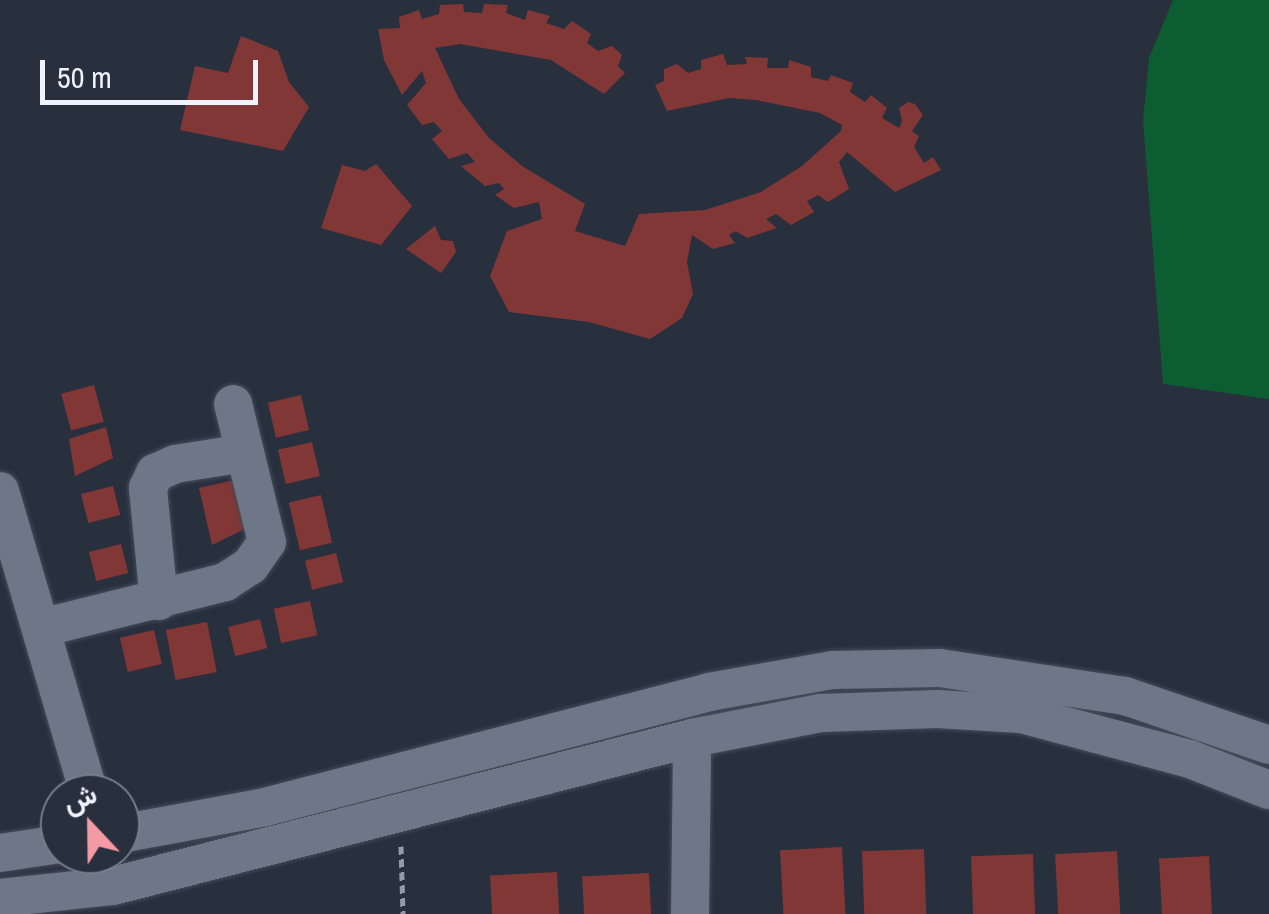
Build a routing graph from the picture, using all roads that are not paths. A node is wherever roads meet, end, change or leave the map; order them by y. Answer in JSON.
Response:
{"nodes":[{"id":1,"x":233,"y":404,"type":"dead end"},
{"id":2,"x":245,"y":454,"type":"junction"},
{"id":3,"x":0,"y":491,"type":"edge"},
{"id":4,"x":159,"y":601,"type":"junction"},
{"id":5,"x":41,"y":628,"type":"junction"},
{"id":6,"x":692,"y":738,"type":"junction"},
{"id":7,"x":1269,"y":746,"type":"edge"},
{"id":8,"x":84,"y":774,"type":"edge"},
{"id":9,"x":1269,"y":790,"type":"edge"},
{"id":10,"x":140,"y":830,"type":"edge"},
{"id":11,"x":40,"y":847,"type":"edge"},
{"id":12,"x":0,"y":853,"type":"edge"},
{"id":13,"x":111,"y":885,"type":"edge"},
{"id":14,"x":0,"y":898,"type":"edge"},
{"id":15,"x":690,"y":914,"type":"edge"}],
"edges":[{"from":1,"to":2,"type":"street"},
{"from":2,"to":4,"type":"street"},
{"from":2,"to":4,"type":"street"},
{"from":3,"to":5,"type":"street"},
{"from":4,"to":5,"type":"street"},
{"from":5,"to":8,"type":"street"},
{"from":6,"to":9,"type":"street"},
{"from":6,"to":13,"type":"street"},
{"from":6,"to":15,"type":"street"},
{"from":7,"to":10,"type":"street"},
{"from":11,"to":12,"type":"street"},
{"from":13,"to":14,"type":"street"}]}
